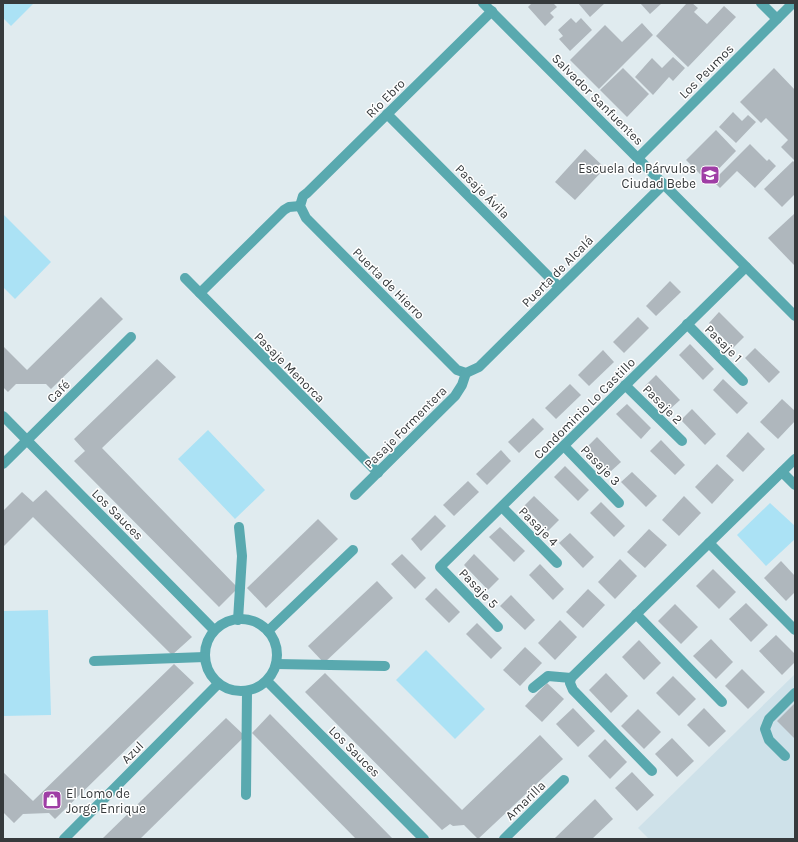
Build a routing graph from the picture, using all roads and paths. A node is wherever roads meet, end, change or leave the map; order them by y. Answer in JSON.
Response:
{"nodes":[{"id":1,"x":483,"y":3,"type":"edge"},
{"id":2,"x":761,"y":3,"type":"edge"},
{"id":3,"x":793,"y":3,"type":"edge"},
{"id":4,"x":492,"y":11,"type":"junction"},
{"id":5,"x":777,"y":19,"type":"junction"},
{"id":6,"x":387,"y":114,"type":"junction"},
{"id":7,"x":638,"y":158,"type":"junction"},
{"id":8,"x":664,"y":184,"type":"junction"},
{"id":9,"x":300,"y":206,"type":"junction"},
{"id":10,"x":746,"y":267,"type":"junction"},
{"id":11,"x":185,"y":278,"type":"dead end"},
{"id":12,"x":560,"y":287,"type":"junction"},
{"id":13,"x":200,"y":293,"type":"junction"},
{"id":14,"x":795,"y":316,"type":"edge"},
{"id":15,"x":687,"y":324,"type":"junction"},
{"id":16,"x":131,"y":337,"type":"dead end"},
{"id":17,"x":466,"y":373,"type":"junction"},
{"id":18,"x":743,"y":381,"type":"dead end"},
{"id":19,"x":625,"y":385,"type":"junction"},
{"id":20,"x":3,"y":416,"type":"edge"},
{"id":21,"x":27,"y":440,"type":"junction"},
{"id":22,"x":682,"y":441,"type":"dead end"},
{"id":23,"x":564,"y":446,"type":"junction"},
{"id":24,"x":795,"y":459,"type":"edge"},
{"id":25,"x":3,"y":464,"type":"edge"},
{"id":26,"x":782,"y":472,"type":"junction"},
{"id":27,"x":378,"y":473,"type":"junction"},
{"id":28,"x":795,"y":485,"type":"edge"},
{"id":29,"x":355,"y":495,"type":"dead end"},
{"id":30,"x":619,"y":503,"type":"dead end"},
{"id":31,"x":502,"y":507,"type":"junction"},
{"id":32,"x":239,"y":527,"type":"dead end"},
{"id":33,"x":710,"y":542,"type":"junction"},
{"id":34,"x":353,"y":550,"type":"dead end"},
{"id":35,"x":557,"y":563,"type":"dead end"},
{"id":36,"x":440,"y":568,"type":"joint"},
{"id":37,"x":636,"y":614,"type":"junction"},
{"id":38,"x":238,"y":620,"type":"junction"},
{"id":39,"x":498,"y":627,"type":"dead end"},
{"id":40,"x":214,"y":630,"type":"junction"},
{"id":41,"x":795,"y":630,"type":"edge"},
{"id":42,"x":268,"y":631,"type":"junction"},
{"id":43,"x":205,"y":657,"type":"junction"},
{"id":44,"x":94,"y":662,"type":"dead end"},
{"id":45,"x":276,"y":664,"type":"junction"},
{"id":46,"x":385,"y":666,"type":"dead end"},
{"id":47,"x":571,"y":678,"type":"junction"},
{"id":48,"x":267,"y":681,"type":"junction"},
{"id":49,"x":218,"y":684,"type":"junction"},
{"id":50,"x":533,"y":688,"type":"dead end"},
{"id":51,"x":247,"y":691,"type":"junction"},
{"id":52,"x":795,"y":693,"type":"edge"},
{"id":53,"x":722,"y":702,"type":"dead end"},
{"id":54,"x":785,"y":756,"type":"dead end"},
{"id":55,"x":652,"y":771,"type":"dead end"},
{"id":56,"x":564,"y":780,"type":"dead end"},
{"id":57,"x":246,"y":795,"type":"dead end"},
{"id":58,"x":64,"y":839,"type":"edge"},
{"id":59,"x":424,"y":839,"type":"edge"},
{"id":60,"x":504,"y":839,"type":"edge"}],
"edges":[{"from":1,"to":4,"type":"street","name":"Salvador Sanfuentes"},
{"from":2,"to":5,"type":"street"},
{"from":3,"to":5,"type":"street","name":"Los Peumos"},
{"from":4,"to":6,"type":"street","name":"Río Ebro"},
{"from":4,"to":7,"type":"street","name":"Salvador Sanfuentes"},
{"from":5,"to":7,"type":"street","name":"Los Peumos"},
{"from":6,"to":9,"type":"street","name":"Río Ebro"},
{"from":6,"to":12,"type":"street","name":"Pasaje Ávila"},
{"from":7,"to":8,"type":"street","name":"Salvador Sanfuentes"},
{"from":8,"to":10,"type":"street","name":"Salvador Sanfuentes"},
{"from":8,"to":12,"type":"street","name":"Puerta de Alcalá"},
{"from":9,"to":13,"type":"street"},
{"from":9,"to":17,"type":"street","name":"Puerta de Hierro"},
{"from":10,"to":14,"type":"street","name":"Salvador Sanfuentes"},
{"from":10,"to":15,"type":"street","name":"Condominio Lo Castillo"},
{"from":11,"to":13,"type":"street","name":"Pasaje Menorca"},
{"from":12,"to":17,"type":"street","name":"Puerta de Alcalá"},
{"from":13,"to":27,"type":"street","name":"Pasaje Menorca"},
{"from":15,"to":18,"type":"street","name":"Pasaje 1"},
{"from":15,"to":19,"type":"street","name":"Condominio Lo Castillo"},
{"from":16,"to":21,"type":"street","name":"Café"},
{"from":17,"to":27,"type":"street","name":"Pasaje Formentera"},
{"from":19,"to":22,"type":"street","name":"Pasaje 2"},
{"from":19,"to":23,"type":"street","name":"Condominio Lo Castillo"},
{"from":20,"to":21,"type":"street","name":"Los Sauces"},
{"from":21,"to":25,"type":"street","name":"Café"},
{"from":21,"to":40,"type":"street","name":"Los Sauces"},
{"from":23,"to":30,"type":"street","name":"Pasaje 3"},
{"from":23,"to":31,"type":"street","name":"Condominio Lo Castillo"},
{"from":24,"to":26,"type":"street"},
{"from":26,"to":28,"type":"street"},
{"from":26,"to":33,"type":"street"},
{"from":27,"to":29,"type":"street","name":"Pasaje Formentera"},
{"from":31,"to":35,"type":"street","name":"Pasaje 4"},
{"from":31,"to":36,"type":"street","name":"Condominio Lo Castillo"},
{"from":32,"to":38,"type":"street"},
{"from":33,"to":37,"type":"street"},
{"from":33,"to":41,"type":"street"},
{"from":34,"to":42,"type":"street"},
{"from":36,"to":39,"type":"street","name":"Pasaje 5"},
{"from":37,"to":47,"type":"street"},
{"from":37,"to":53,"type":"street"},
{"from":38,"to":40,"type":"street"},
{"from":38,"to":42,"type":"street"},
{"from":40,"to":43,"type":"street"},
{"from":42,"to":45,"type":"street"},
{"from":43,"to":44,"type":"street"},
{"from":43,"to":49,"type":"street"},
{"from":45,"to":46,"type":"street"},
{"from":45,"to":48,"type":"street"},
{"from":47,"to":50,"type":"street"},
{"from":47,"to":55,"type":"street"},
{"from":48,"to":51,"type":"street"},
{"from":48,"to":59,"type":"street","name":"Los Sauces"},
{"from":49,"to":51,"type":"street"},
{"from":49,"to":58,"type":"street","name":"Azul"},
{"from":51,"to":57,"type":"street"},
{"from":52,"to":54,"type":"street"},
{"from":56,"to":60,"type":"street","name":"Amarilla"}]}
